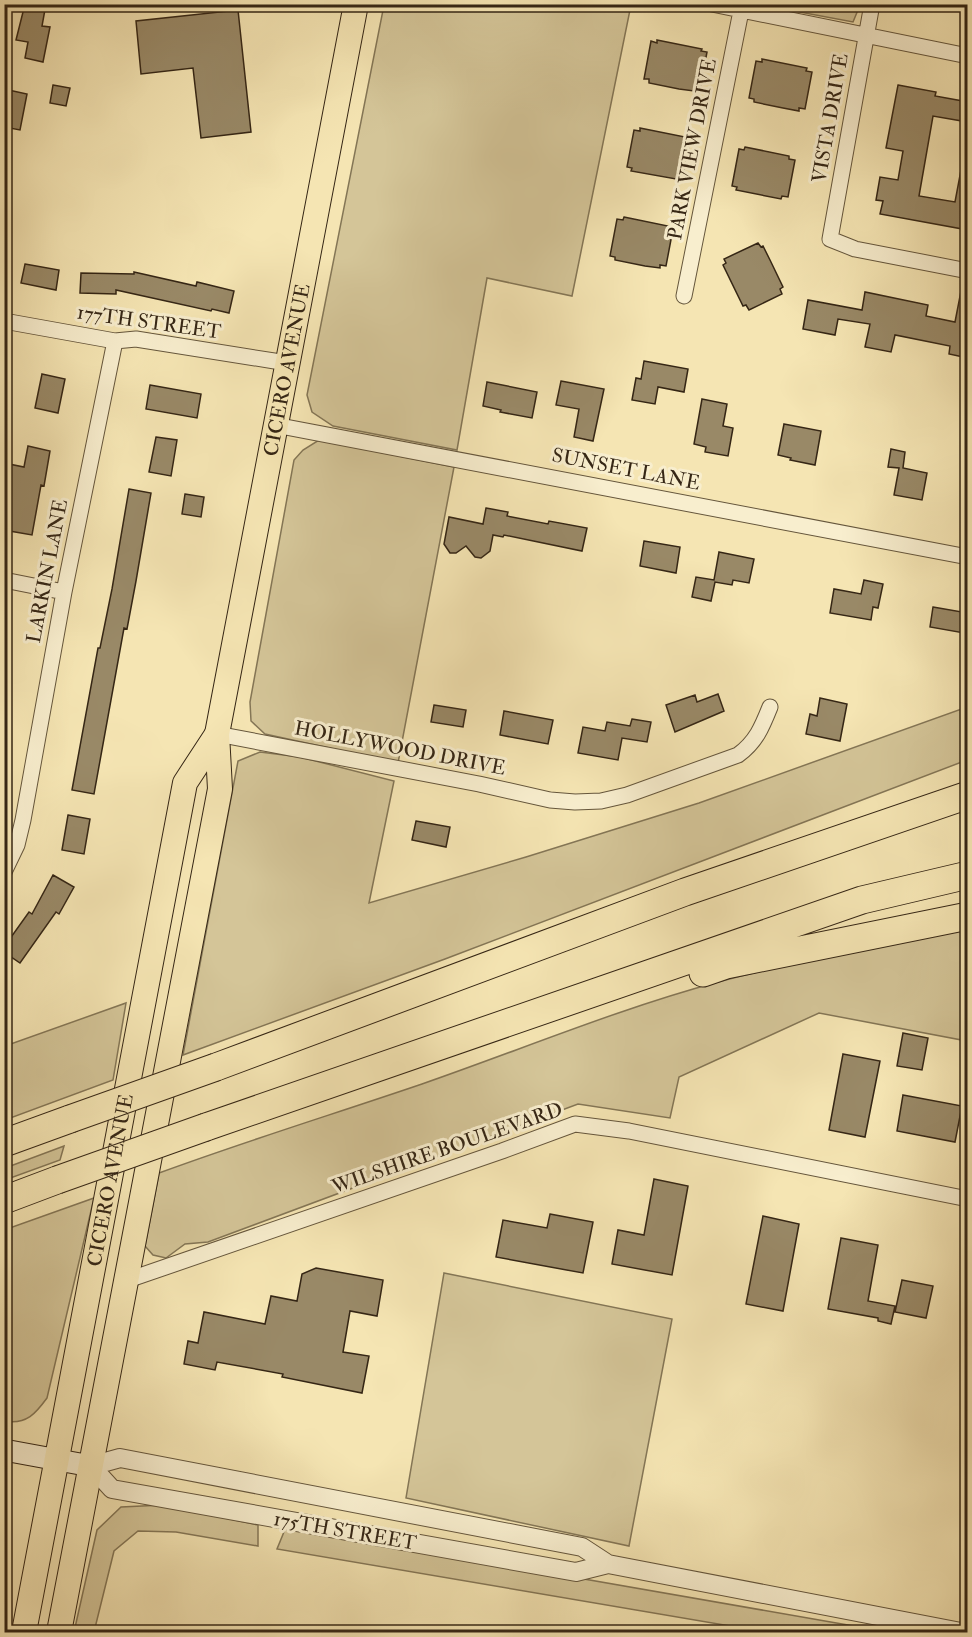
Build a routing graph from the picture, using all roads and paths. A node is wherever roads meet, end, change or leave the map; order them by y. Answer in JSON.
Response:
{"nodes":[{"id":1,"x":356,"y":4,"type":"edge"},
{"id":2,"x":712,"y":4,"type":"edge"},
{"id":3,"x":872,"y":4,"type":"edge"},
{"id":4,"x":741,"y":11,"type":"junction"},
{"id":5,"x":867,"y":36,"type":"junction"},
{"id":6,"x":968,"y":56,"type":"edge"},
{"id":7,"x":968,"y":271,"type":"edge"},
{"id":8,"x":684,"y":296,"type":"dead end"},
{"id":9,"x":4,"y":321,"type":"edge"},
{"id":10,"x":114,"y":341,"type":"junction"},
{"id":11,"x":287,"y":363,"type":"junction"},
{"id":12,"x":276,"y":425,"type":"junction"},
{"id":13,"x":968,"y":557,"type":"edge"},
{"id":14,"x":4,"y":580,"type":"edge"},
{"id":15,"x":64,"y":592,"type":"junction"},
{"id":16,"x":770,"y":707,"type":"dead end"},
{"id":17,"x":217,"y":734,"type":"junction"},
{"id":18,"x":968,"y":795,"type":"edge"},
{"id":19,"x":4,"y":872,"type":"edge"},
{"id":20,"x":968,"y":875,"type":"edge"},
{"id":21,"x":968,"y":916,"type":"edge"},
{"id":22,"x":411,"y":1057,"type":"junction"},
{"id":23,"x":4,"y":1143,"type":"edge"},
{"id":24,"x":968,"y":1198,"type":"edge"},
{"id":25,"x":4,"y":1200,"type":"edge"},
{"id":26,"x":125,"y":1281,"type":"junction"},
{"id":27,"x":4,"y":1450,"type":"edge"},
{"id":28,"x":57,"y":1460,"type":"junction"},
{"id":29,"x":91,"y":1466,"type":"junction"},
{"id":30,"x":608,"y":1564,"type":"junction"},
{"id":31,"x":24,"y":1632,"type":"edge"},
{"id":32,"x":59,"y":1632,"type":"edge"},
{"id":33,"x":961,"y":1632,"type":"edge"}],
"edges":[{"from":1,"to":11,"type":"main road","name":"CICERO AVENUE"},
{"from":2,"to":4,"type":"street"},
{"from":3,"to":5,"type":"street","name":"VISTA DRIVE"},
{"from":4,"to":5,"type":"street"},
{"from":4,"to":8,"type":"street","name":"PARK VIEW DRIVE"},
{"from":5,"to":6,"type":"street"},
{"from":5,"to":7,"type":"street","name":"VISTA DRIVE"},
{"from":9,"to":10,"type":"street","name":"177TH STREET"},
{"from":10,"to":11,"type":"street","name":"177TH STREET"},
{"from":10,"to":15,"type":"street","name":"LARKIN LANE"},
{"from":11,"to":12,"type":"main road","name":"CICERO AVENUE"},
{"from":12,"to":13,"type":"street","name":"SUNSET LANE"},
{"from":12,"to":17,"type":"main road","name":"CICERO AVENUE"},
{"from":14,"to":15,"type":"street"},
{"from":15,"to":19,"type":"street","name":"LARKIN LANE"},
{"from":16,"to":17,"type":"street","name":"HOLLYWOOD DRIVE"},
{"from":17,"to":26,"type":"main road","name":"CICERO AVENUE"},
{"from":17,"to":28,"type":"main road","name":"CICERO AVENUE"},
{"from":18,"to":23,"type":"highway","bridge":true},
{"from":20,"to":22,"type":"highway"},
{"from":21,"to":22,"type":"highway"},
{"from":22,"to":25,"type":"highway","bridge":true},
{"from":24,"to":26,"type":"street","name":"WILSHIRE BOULEVARD"},
{"from":26,"to":29,"type":"main road","name":"CICERO AVENUE"},
{"from":27,"to":28,"type":"main road","name":"175TH STREET"},
{"from":28,"to":29,"type":"main road","name":"175TH STREET"},
{"from":28,"to":31,"type":"main road","name":"CICERO AVENUE"},
{"from":29,"to":30,"type":"street","name":"175TH STREET"},
{"from":29,"to":30,"type":"street","name":"175TH STREET"},
{"from":29,"to":32,"type":"main road","name":"CICERO AVENUE"},
{"from":30,"to":33,"type":"street","name":"175TH STREET"}]}
